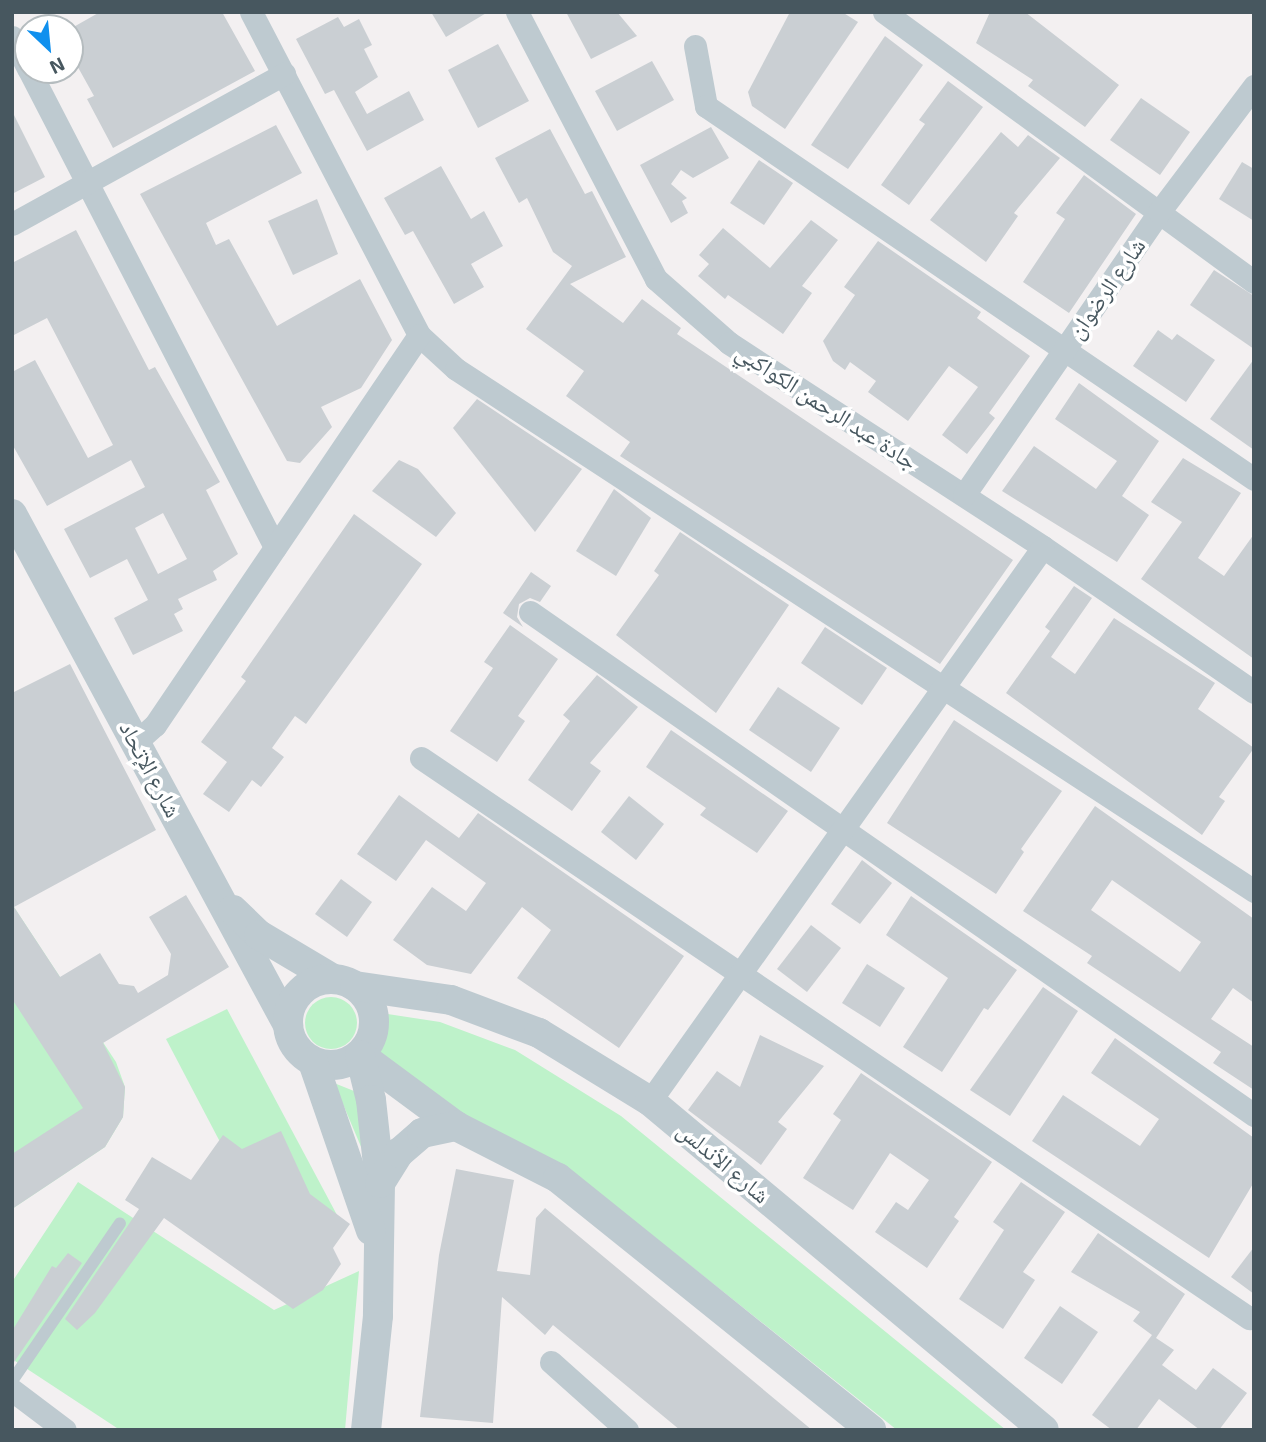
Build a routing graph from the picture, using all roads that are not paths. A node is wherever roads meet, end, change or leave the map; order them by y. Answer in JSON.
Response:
{"nodes":[{"id":1,"x":251,"y":12,"type":"edge"},
{"id":2,"x":517,"y":12,"type":"edge"},
{"id":3,"x":884,"y":12,"type":"edge"},
{"id":4,"x":695,"y":46,"type":"dead end"},
{"id":5,"x":284,"y":74,"type":"junction"},
{"id":6,"x":37,"y":84,"type":"edge"},
{"id":7,"x":1254,"y":86,"type":"edge"},
{"id":8,"x":86,"y":181,"type":"junction"},
{"id":9,"x":1159,"y":212,"type":"junction"},
{"id":10,"x":12,"y":224,"type":"edge"},
{"id":11,"x":1254,"y":282,"type":"edge"},
{"id":12,"x":419,"y":335,"type":"junction"},
{"id":13,"x":1062,"y":351,"type":"junction"},
{"id":14,"x":1254,"y":478,"type":"edge"},
{"id":15,"x":964,"y":495,"type":"junction"},
{"id":16,"x":12,"y":514,"type":"edge"},
{"id":17,"x":275,"y":547,"type":"junction"},
{"id":18,"x":1043,"y":547,"type":"junction"},
{"id":19,"x":530,"y":612,"type":"dead end"},
{"id":20,"x":944,"y":688,"type":"junction"},
{"id":21,"x":1254,"y":692,"type":"edge"},
{"id":22,"x":137,"y":741,"type":"junction"},
{"id":23,"x":421,"y":758,"type":"dead end"},
{"id":24,"x":842,"y":831,"type":"junction"},
{"id":25,"x":215,"y":891,"type":"junction"},
{"id":26,"x":1254,"y":891,"type":"edge"},
{"id":27,"x":741,"y":973,"type":"junction"},
{"id":28,"x":344,"y":982,"type":"junction"},
{"id":29,"x":288,"y":1026,"type":"junction"},
{"id":30,"x":360,"y":1055,"type":"junction"},
{"id":31,"x":313,"y":1062,"type":"junction"},
{"id":32,"x":650,"y":1101,"type":"junction"},
{"id":33,"x":1254,"y":1115,"type":"edge"},
{"id":34,"x":456,"y":1126,"type":"junction"},
{"id":35,"x":380,"y":1183,"type":"junction"},
{"id":36,"x":120,"y":1223,"type":"dead end"},
{"id":37,"x":380,"y":1253,"type":"junction"},
{"id":38,"x":1249,"y":1318,"type":"dead end"},
{"id":39,"x":551,"y":1362,"type":"dead end"},
{"id":40,"x":12,"y":1381,"type":"edge"},
{"id":41,"x":12,"y":1390,"type":"edge"},
{"id":42,"x":65,"y":1430,"type":"edge"},
{"id":43,"x":366,"y":1430,"type":"edge"},
{"id":44,"x":627,"y":1430,"type":"edge"},
{"id":45,"x":871,"y":1430,"type":"edge"},
{"id":46,"x":1044,"y":1430,"type":"edge"}],
"edges":[{"from":1,"to":5,"type":"street"},
{"from":2,"to":15,"type":"street","name":"جادة عبد الرحمن الكواكبي"},
{"from":3,"to":9,"type":"street"},
{"from":4,"to":13,"type":"street"},
{"from":5,"to":8,"type":"street"},
{"from":5,"to":12,"type":"street"},
{"from":6,"to":8,"type":"street"},
{"from":7,"to":9,"type":"street","name":"شارع الرضوان"},
{"from":8,"to":10,"type":"street"},
{"from":8,"to":17,"type":"street"},
{"from":9,"to":11,"type":"street"},
{"from":9,"to":13,"type":"street","name":"شارع الرضوان"},
{"from":12,"to":17,"type":"street"},
{"from":12,"to":20,"type":"street"},
{"from":13,"to":14,"type":"street"},
{"from":13,"to":15,"type":"street","name":"شارع الرضوان"},
{"from":15,"to":18,"type":"street","name":"جادة عبد الرحمن الكواكبي"},
{"from":16,"to":22,"type":"street","name":"شارع الإتحاد"},
{"from":17,"to":22,"type":"street"},
{"from":18,"to":20,"type":"street"},
{"from":18,"to":21,"type":"street","name":"جادة عبد الرحمن الكواكبي"},
{"from":19,"to":24,"type":"street"},
{"from":20,"to":24,"type":"street"},
{"from":20,"to":26,"type":"street"},
{"from":22,"to":25,"type":"street","name":"شارع الإتحاد"},
{"from":23,"to":27,"type":"street"},
{"from":24,"to":27,"type":"street"},
{"from":24,"to":33,"type":"street"},
{"from":25,"to":28,"type":"street","name":"شارع الأندلس"},
{"from":25,"to":29,"type":"street","name":"شارع الإتحاد"},
{"from":27,"to":32,"type":"street"},
{"from":27,"to":38,"type":"street"},
{"from":28,"to":29,"type":"street"},
{"from":28,"to":30,"type":"street"},
{"from":28,"to":32,"type":"street","name":"شارع الأندلس"},
{"from":29,"to":31,"type":"street"},
{"from":30,"to":31,"type":"street"},
{"from":30,"to":34,"type":"street"},
{"from":30,"to":35,"type":"street"},
{"from":31,"to":37,"type":"street"},
{"from":32,"to":46,"type":"street","name":"شارع الأندلس"},
{"from":34,"to":35,"type":"street"},
{"from":34,"to":45,"type":"street"},
{"from":35,"to":37,"type":"street"},
{"from":36,"to":40,"type":"lane"},
{"from":37,"to":43,"type":"street"},
{"from":39,"to":44,"type":"street"},
{"from":41,"to":42,"type":"street"}]}
